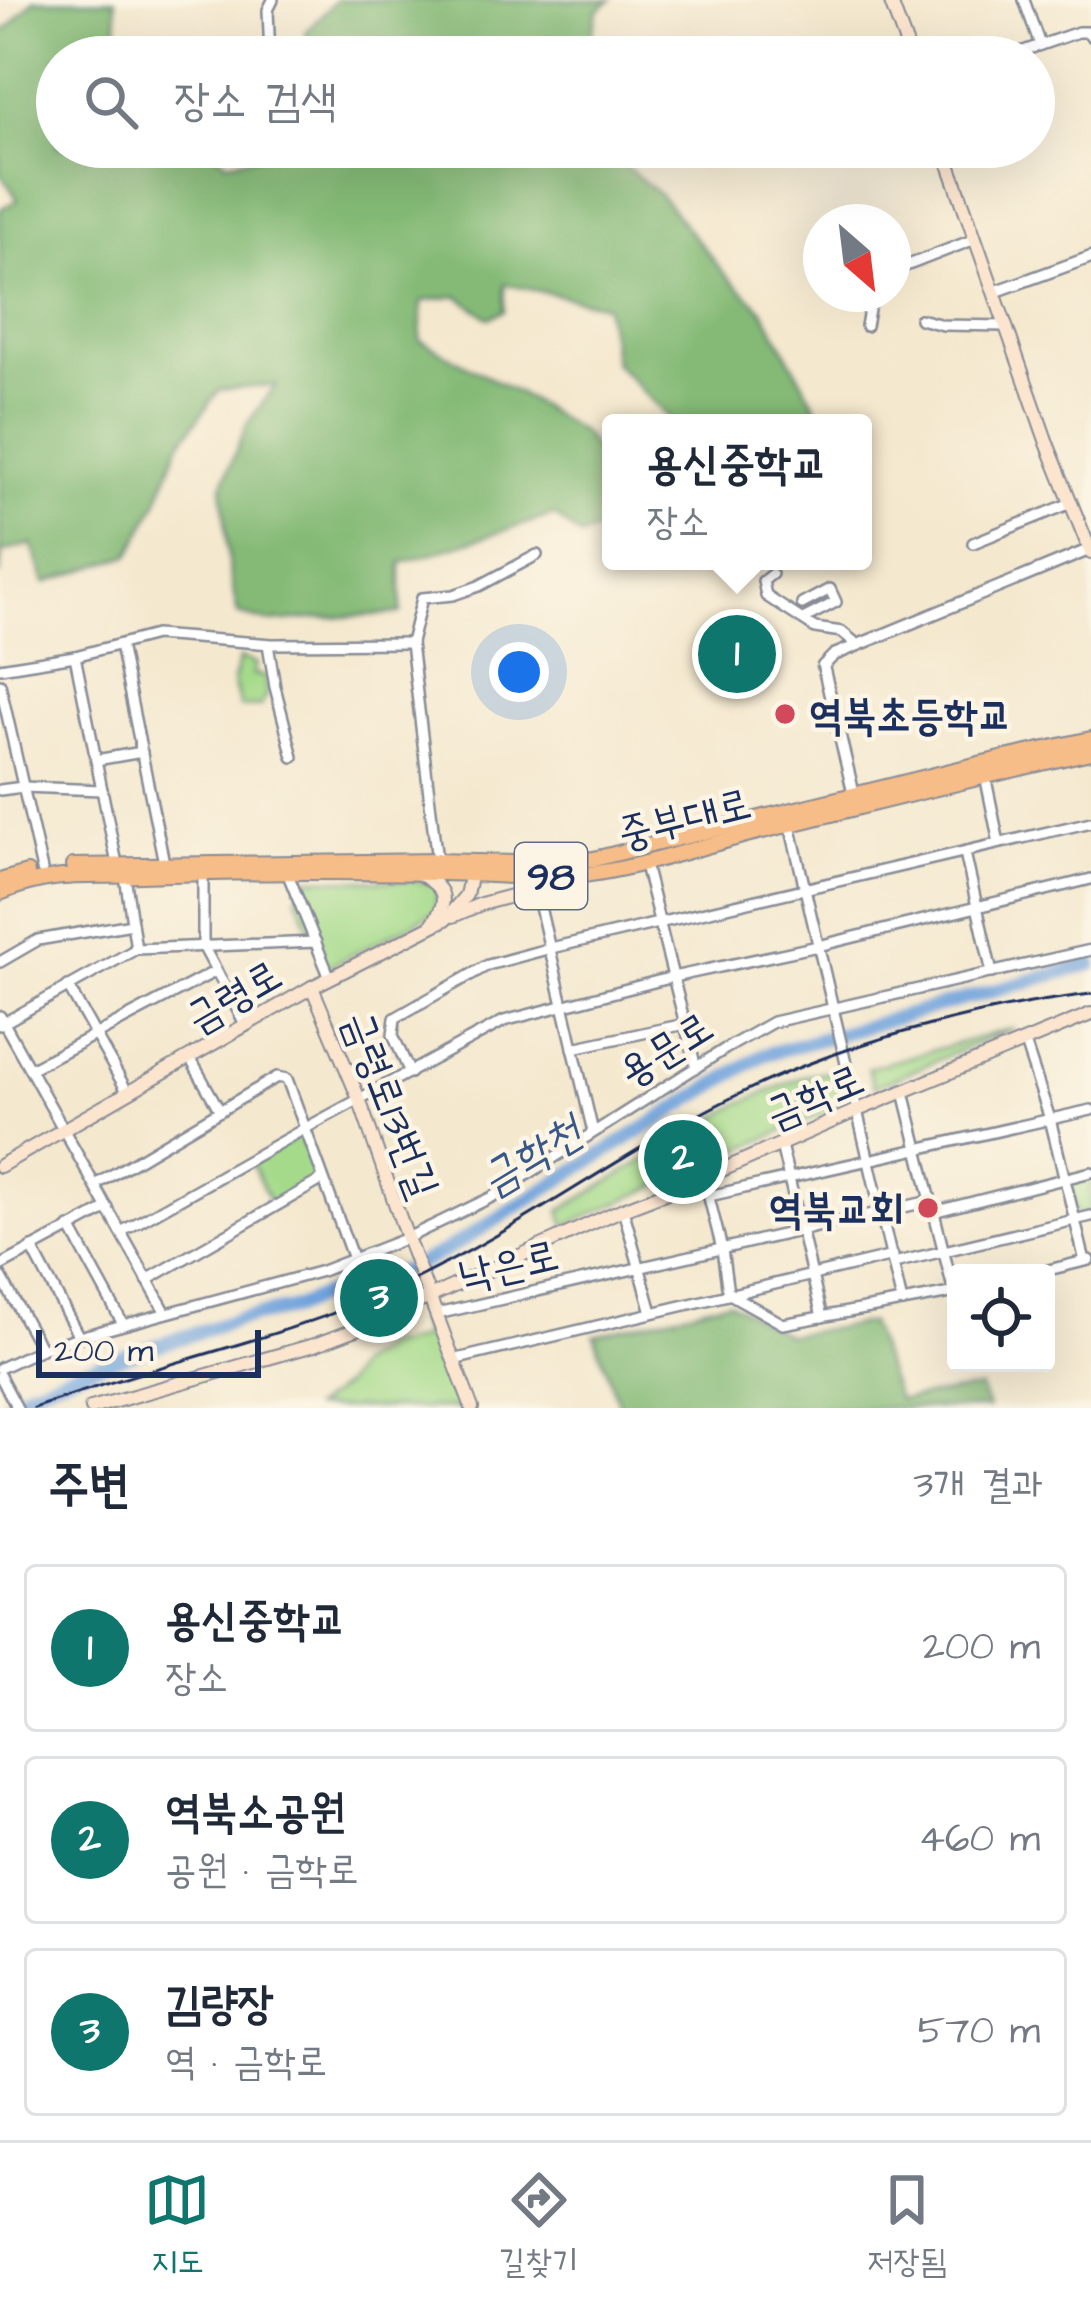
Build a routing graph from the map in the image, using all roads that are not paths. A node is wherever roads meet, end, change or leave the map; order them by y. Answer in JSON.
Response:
{"nodes":[{"id":1,"x":274,"y":0,"type":"edge"},
{"id":2,"x":890,"y":0,"type":"edge"},
{"id":3,"x":1024,"y":0,"type":"edge"},
{"id":4,"x":1089,"y":34,"type":"edge"},
{"id":5,"x":269,"y":36,"type":"edge"},
{"id":6,"x":903,"y":36,"type":"edge"},
{"id":7,"x":1037,"y":36,"type":"edge"},
{"id":8,"x":1055,"y":40,"type":"edge"},
{"id":9,"x":950,"y":168,"type":"edge"},
{"id":10,"x":975,"y":239,"type":"junction"},
{"id":11,"x":1091,"y":256,"type":"edge"},
{"id":12,"x":911,"y":264,"type":"edge"},
{"id":13,"x":994,"y":292,"type":"junction"},
{"id":14,"x":869,"y":312,"type":"edge"},
{"id":15,"x":920,"y":319,"type":"dead end"},
{"id":16,"x":866,"y":326,"type":"dead end"},
{"id":17,"x":1006,"y":326,"type":"junction"},
{"id":18,"x":1071,"y":503,"type":"junction"},
{"id":19,"x":973,"y":543,"type":"dead end"},
{"id":20,"x":1091,"y":551,"type":"edge"},
{"id":21,"x":537,"y":555,"type":"dead end"},
{"id":22,"x":772,"y":574,"type":"dead end"},
{"id":23,"x":802,"y":604,"type":"dead end"},
{"id":24,"x":803,"y":619,"type":"junction"},
{"id":25,"x":411,"y":643,"type":"junction"},
{"id":26,"x":268,"y":644,"type":"junction"},
{"id":27,"x":120,"y":645,"type":"junction"},
{"id":28,"x":858,"y":645,"type":"junction"},
{"id":29,"x":75,"y":656,"type":"junction"},
{"id":30,"x":0,"y":668,"type":"edge"},
{"id":31,"x":0,"y":684,"type":"edge"},
{"id":32,"x":4,"y":725,"type":"edge"},
{"id":33,"x":1091,"y":739,"type":"edge"},
{"id":34,"x":142,"y":752,"type":"junction"},
{"id":35,"x":1091,"y":752,"type":"edge"},
{"id":36,"x":293,"y":758,"type":"dead end"},
{"id":37,"x":96,"y":760,"type":"junction"},
{"id":38,"x":985,"y":775,"type":"junction"},
{"id":39,"x":23,"y":787,"type":"junction"},
{"id":40,"x":0,"y":790,"type":"edge"},
{"id":41,"x":102,"y":790,"type":"junction"},
{"id":42,"x":854,"y":795,"type":"junction"},
{"id":43,"x":1091,"y":822,"type":"edge"},
{"id":44,"x":790,"y":825,"type":"junction"},
{"id":45,"x":1000,"y":843,"type":"junction"},
{"id":46,"x":964,"y":853,"type":"junction"},
{"id":47,"x":437,"y":861,"type":"junction"},
{"id":48,"x":644,"y":861,"type":"junction"},
{"id":49,"x":164,"y":863,"type":"junction"},
{"id":50,"x":472,"y":868,"type":"junction"},
{"id":51,"x":42,"y":870,"type":"junction"},
{"id":52,"x":121,"y":870,"type":"junction"},
{"id":53,"x":286,"y":872,"type":"junction"},
{"id":54,"x":419,"y":873,"type":"junction"},
{"id":55,"x":598,"y":873,"type":"junction"},
{"id":56,"x":203,"y":874,"type":"junction"},
{"id":57,"x":1091,"y":879,"type":"edge"},
{"id":58,"x":0,"y":881,"type":"edge"},
{"id":59,"x":806,"y":889,"type":"junction"},
{"id":60,"x":536,"y":890,"type":"junction"},
{"id":61,"x":0,"y":893,"type":"edge"},
{"id":62,"x":977,"y":908,"type":"junction"},
{"id":63,"x":446,"y":919,"type":"junction"},
{"id":64,"x":659,"y":922,"type":"junction"},
{"id":65,"x":132,"y":925,"type":"junction"},
{"id":66,"x":430,"y":927,"type":"junction"},
{"id":67,"x":316,"y":942,"type":"junction"},
{"id":68,"x":202,"y":946,"type":"junction"},
{"id":69,"x":818,"y":946,"type":"junction"},
{"id":70,"x":551,"y":947,"type":"junction"},
{"id":71,"x":136,"y":949,"type":"junction"},
{"id":72,"x":1091,"y":950,"type":"edge"},
{"id":73,"x":0,"y":962,"type":"edge"},
{"id":74,"x":216,"y":971,"type":"junction"},
{"id":75,"x":992,"y":974,"type":"junction"},
{"id":76,"x":673,"y":977,"type":"junction"},
{"id":77,"x":331,"y":978,"type":"junction"},
{"id":78,"x":68,"y":986,"type":"junction"},
{"id":79,"x":313,"y":987,"type":"junction"},
{"id":80,"x":563,"y":1006,"type":"junction"},
{"id":81,"x":834,"y":1010,"type":"junction"},
{"id":82,"x":1091,"y":1014,"type":"edge"},
{"id":83,"x":1,"y":1021,"type":"edge"},
{"id":84,"x":685,"y":1024,"type":"junction"},
{"id":85,"x":246,"y":1026,"type":"junction"},
{"id":86,"x":94,"y":1033,"type":"junction"},
{"id":87,"x":1025,"y":1043,"type":"junction"},
{"id":88,"x":573,"y":1048,"type":"junction"},
{"id":89,"x":190,"y":1058,"type":"junction"},
{"id":90,"x":696,"y":1068,"type":"junction"},
{"id":91,"x":30,"y":1069,"type":"junction"},
{"id":92,"x":410,"y":1073,"type":"junction"},
{"id":93,"x":904,"y":1092,"type":"junction"},
{"id":94,"x":128,"y":1094,"type":"junction"},
{"id":95,"x":359,"y":1099,"type":"junction"},
{"id":96,"x":858,"y":1110,"type":"junction"},
{"id":97,"x":1091,"y":1110,"type":"edge"},
{"id":98,"x":220,"y":1111,"type":"junction"},
{"id":99,"x":1050,"y":1119,"type":"junction"},
{"id":100,"x":304,"y":1129,"type":"junction"},
{"id":101,"x":64,"y":1130,"type":"junction"},
{"id":102,"x":593,"y":1132,"type":"junction"},
{"id":103,"x":781,"y":1145,"type":"junction"},
{"id":104,"x":917,"y":1149,"type":"junction"},
{"id":105,"x":870,"y":1161,"type":"junction"},
{"id":106,"x":0,"y":1166,"type":"edge"},
{"id":107,"x":1091,"y":1172,"type":"edge"},
{"id":108,"x":791,"y":1177,"type":"junction"},
{"id":109,"x":704,"y":1178,"type":"junction"},
{"id":110,"x":323,"y":1179,"type":"junction"},
{"id":111,"x":1065,"y":1179,"type":"junction"},
{"id":112,"x":95,"y":1185,"type":"junction"},
{"id":113,"x":709,"y":1196,"type":"junction"},
{"id":114,"x":932,"y":1207,"type":"junction"},
{"id":115,"x":108,"y":1208,"type":"junction"},
{"id":116,"x":623,"y":1209,"type":"junction"},
{"id":117,"x":882,"y":1213,"type":"junction"},
{"id":118,"x":1091,"y":1216,"type":"edge"},
{"id":119,"x":1075,"y":1220,"type":"junction"},
{"id":120,"x":70,"y":1227,"type":"junction"},
{"id":121,"x":803,"y":1231,"type":"junction"},
{"id":122,"x":121,"y":1232,"type":"junction"},
{"id":123,"x":408,"y":1241,"type":"junction"},
{"id":124,"x":32,"y":1248,"type":"junction"},
{"id":125,"x":722,"y":1249,"type":"junction"},
{"id":126,"x":943,"y":1252,"type":"junction"},
{"id":127,"x":353,"y":1259,"type":"junction"},
{"id":128,"x":893,"y":1260,"type":"junction"},
{"id":129,"x":1088,"y":1261,"type":"edge"},
{"id":130,"x":947,"y":1265,"type":"edge"},
{"id":131,"x":0,"y":1266,"type":"edge"},
{"id":132,"x":640,"y":1268,"type":"junction"},
{"id":133,"x":1055,"y":1269,"type":"edge"},
{"id":134,"x":812,"y":1274,"type":"junction"},
{"id":135,"x":0,"y":1275,"type":"edge"},
{"id":136,"x":147,"y":1280,"type":"junction"},
{"id":137,"x":728,"y":1293,"type":"junction"},
{"id":138,"x":947,"y":1294,"type":"edge"},
{"id":139,"x":431,"y":1299,"type":"junction"},
{"id":140,"x":902,"y":1302,"type":"junction"},
{"id":141,"x":652,"y":1312,"type":"junction"},
{"id":142,"x":166,"y":1313,"type":"junction"},
{"id":143,"x":437,"y":1314,"type":"junction"},
{"id":144,"x":822,"y":1317,"type":"junction"},
{"id":145,"x":122,"y":1324,"type":"junction"},
{"id":146,"x":79,"y":1336,"type":"junction"},
{"id":147,"x":40,"y":1349,"type":"junction"},
{"id":148,"x":453,"y":1360,"type":"junction"},
{"id":149,"x":0,"y":1374,"type":"edge"},
{"id":150,"x":110,"y":1405,"type":"edge"},
{"id":151,"x":17,"y":1408,"type":"edge"},
{"id":152,"x":91,"y":1408,"type":"edge"},
{"id":153,"x":472,"y":1408,"type":"edge"}],
"edges":[{"from":1,"to":5,"type":"street"},
{"from":2,"to":6,"type":"main road"},
{"from":3,"to":7,"type":"street"},
{"from":4,"to":8,"type":"street"},
{"from":9,"to":10,"type":"main road"},
{"from":10,"to":12,"type":"street"},
{"from":10,"to":13,"type":"main road"},
{"from":11,"to":13,"type":"street"},
{"from":13,"to":17,"type":"main road"},
{"from":14,"to":16,"type":"street"},
{"from":15,"to":17,"type":"street"},
{"from":17,"to":18,"type":"main road"},
{"from":18,"to":19,"type":"street"},
{"from":18,"to":20,"type":"main road"},
{"from":20,"to":28,"type":"street"},
{"from":21,"to":25,"type":"street"},
{"from":22,"to":24,"type":"street"},
{"from":23,"to":24,"type":"street"},
{"from":24,"to":28,"type":"street"},
{"from":25,"to":26,"type":"street"},
{"from":25,"to":47,"type":"street"},
{"from":26,"to":27,"type":"street"},
{"from":26,"to":36,"type":"street"},
{"from":27,"to":29,"type":"street"},
{"from":27,"to":34,"type":"street"},
{"from":28,"to":42,"type":"street"},
{"from":29,"to":30,"type":"street"},
{"from":29,"to":37,"type":"street"},
{"from":31,"to":32,"type":"street"},
{"from":32,"to":39,"type":"street"},
{"from":33,"to":42,"type":"main road","name":"중부대로","number":"98"},
{"from":34,"to":37,"type":"street"},
{"from":34,"to":49,"type":"street"},
{"from":35,"to":38,"type":"main road","name":"중부대로","number":"98"},
{"from":37,"to":41,"type":"street"},
{"from":38,"to":44,"type":"main road","name":"중부대로","number":"98"},
{"from":38,"to":45,"type":"street"},
{"from":39,"to":40,"type":"street"},
{"from":39,"to":41,"type":"street"},
{"from":39,"to":51,"type":"street"},
{"from":41,"to":52,"type":"street"},
{"from":42,"to":50,"type":"main road","name":"중부대로","number":"98"},
{"from":43,"to":45,"type":"street"},
{"from":44,"to":48,"type":"main road","name":"중부대로","number":"98"},
{"from":44,"to":59,"type":"street"},
{"from":45,"to":46,"type":"street"},
{"from":46,"to":59,"type":"street"},
{"from":46,"to":62,"type":"street"},
{"from":47,"to":49,"type":"main road","name":"중부대로","number":"98"},
{"from":47,"to":50,"type":"main road","name":"중부대로","number":"98"},
{"from":48,"to":55,"type":"main road","name":"중부대로","number":"98"},
{"from":48,"to":64,"type":"street"},
{"from":49,"to":52,"type":"main road","name":"중부대로","number":"98"},
{"from":50,"to":54,"type":"main road","name":"중부대로","number":"98"},
{"from":50,"to":55,"type":"main road","name":"중부대로","number":"98"},
{"from":50,"to":63,"type":"main road"},
{"from":51,"to":52,"type":"main road","name":"중부대로","number":"98"},
{"from":51,"to":58,"type":"main road","name":"중부대로","number":"98"},
{"from":52,"to":56,"type":"main road","name":"중부대로","number":"98"},
{"from":52,"to":61,"type":"main road","name":"중부대로","number":"98"},
{"from":52,"to":65,"type":"street"},
{"from":53,"to":54,"type":"main road","name":"중부대로","number":"98"},
{"from":53,"to":56,"type":"main road","name":"중부대로","number":"98"},
{"from":53,"to":67,"type":"street"},
{"from":54,"to":66,"type":"main road"},
{"from":55,"to":60,"type":"main road","name":"금령로"},
{"from":56,"to":68,"type":"street"},
{"from":57,"to":62,"type":"street"},
{"from":59,"to":64,"type":"street"},
{"from":59,"to":69,"type":"street"},
{"from":60,"to":63,"type":"main road","name":"금령로"},
{"from":60,"to":70,"type":"street"},
{"from":62,"to":69,"type":"street"},
{"from":62,"to":75,"type":"street"},
{"from":63,"to":66,"type":"main road","name":"금령로"},
{"from":64,"to":70,"type":"street"},
{"from":64,"to":76,"type":"street"},
{"from":65,"to":71,"type":"street"},
{"from":65,"to":73,"type":"street"},
{"from":66,"to":77,"type":"main road","name":"금령로"},
{"from":67,"to":68,"type":"street"},
{"from":67,"to":77,"type":"street"},
{"from":68,"to":71,"type":"street"},
{"from":68,"to":74,"type":"street"},
{"from":69,"to":76,"type":"street"},
{"from":69,"to":81,"type":"street"},
{"from":70,"to":80,"type":"street"},
{"from":70,"to":92,"type":"street"},
{"from":71,"to":78,"type":"street"},
{"from":72,"to":75,"type":"street","name":"용문로"},
{"from":74,"to":85,"type":"street"},
{"from":74,"to":86,"type":"street"},
{"from":75,"to":81,"type":"street","name":"용문로"},
{"from":76,"to":80,"type":"street"},
{"from":76,"to":84,"type":"street"},
{"from":77,"to":79,"type":"main road","name":"금령로"},
{"from":78,"to":83,"type":"street"},
{"from":78,"to":86,"type":"street"},
{"from":79,"to":85,"type":"main road","name":"금령로"},
{"from":79,"to":95,"type":"main road","name":"금령로13번길"},
{"from":80,"to":88,"type":"street"},
{"from":80,"to":92,"type":"street"},
{"from":81,"to":90,"type":"street","name":"용문로"},
{"from":81,"to":96,"type":"street"},
{"from":82,"to":87,"type":"main road","name":"금학로"},
{"from":83,"to":91,"type":"street"},
{"from":84,"to":88,"type":"street"},
{"from":84,"to":90,"type":"street"},
{"from":85,"to":89,"type":"main road","name":"금령로"},
{"from":86,"to":91,"type":"street"},
{"from":86,"to":94,"type":"street"},
{"from":87,"to":93,"type":"main road","name":"금학로"},
{"from":87,"to":99,"type":"street"},
{"from":88,"to":102,"type":"street"},
{"from":89,"to":94,"type":"main road","name":"금령로"},
{"from":89,"to":98,"type":"street"},
{"from":90,"to":102,"type":"street","name":"용문로"},
{"from":91,"to":101,"type":"street"},
{"from":92,"to":95,"type":"street"},
{"from":93,"to":96,"type":"main road","name":"금학로"},
{"from":93,"to":104,"type":"street"},
{"from":94,"to":101,"type":"main road","name":"금령로"},
{"from":95,"to":100,"type":"street"},
{"from":95,"to":123,"type":"main road","name":"금령로13번길"},
{"from":96,"to":103,"type":"main road","name":"금학로"},
{"from":96,"to":105,"type":"street"},
{"from":97,"to":99,"type":"street"},
{"from":98,"to":100,"type":"street"},
{"from":98,"to":112,"type":"street"},
{"from":99,"to":104,"type":"street"},
{"from":99,"to":111,"type":"street"},
{"from":100,"to":110,"type":"street"},
{"from":100,"to":122,"type":"street"},
{"from":101,"to":106,"type":"main road","name":"금령로"},
{"from":101,"to":112,"type":"street"},
{"from":102,"to":123,"type":"street","name":"용문로"},
{"from":103,"to":108,"type":"street"},
{"from":103,"to":109,"type":"main road","name":"금학로"},
{"from":104,"to":105,"type":"street"},
{"from":104,"to":114,"type":"street"},
{"from":105,"to":108,"type":"street"},
{"from":105,"to":117,"type":"street"},
{"from":107,"to":111,"type":"street","name":"낙은로"},
{"from":108,"to":113,"type":"street"},
{"from":108,"to":121,"type":"street"},
{"from":109,"to":113,"type":"street"},
{"from":109,"to":116,"type":"main road","name":"금학로"},
{"from":110,"to":127,"type":"street"},
{"from":110,"to":136,"type":"street"},
{"from":111,"to":114,"type":"street","name":"낙은로"},
{"from":111,"to":119,"type":"street"},
{"from":112,"to":115,"type":"street"},
{"from":113,"to":125,"type":"street"},
{"from":114,"to":117,"type":"street","name":"낙은로"},
{"from":114,"to":126,"type":"street"},
{"from":115,"to":120,"type":"street"},
{"from":115,"to":122,"type":"street"},
{"from":116,"to":132,"type":"street"},
{"from":116,"to":139,"type":"main road","name":"금학로"},
{"from":117,"to":121,"type":"street","name":"낙은로"},
{"from":117,"to":128,"type":"street"},
{"from":118,"to":119,"type":"street","name":"낙은로"},
{"from":119,"to":126,"type":"street","name":"낙은로"},
{"from":119,"to":129,"type":"street"},
{"from":120,"to":124,"type":"street"},
{"from":120,"to":145,"type":"street"},
{"from":121,"to":125,"type":"street","name":"낙은로"},
{"from":121,"to":134,"type":"street"},
{"from":122,"to":136,"type":"street"},
{"from":123,"to":127,"type":"street","name":"용문로"},
{"from":123,"to":139,"type":"main road","name":"금령로13번길"},
{"from":124,"to":131,"type":"street"},
{"from":124,"to":146,"type":"street"},
{"from":125,"to":132,"type":"street","name":"낙은로"},
{"from":125,"to":137,"type":"street"},
{"from":126,"to":128,"type":"street","name":"낙은로"},
{"from":126,"to":130,"type":"street"},
{"from":127,"to":142,"type":"street","name":"용문로"},
{"from":128,"to":134,"type":"street","name":"낙은로"},
{"from":128,"to":140,"type":"street"},
{"from":129,"to":133,"type":"street"},
{"from":132,"to":141,"type":"street"},
{"from":132,"to":143,"type":"street","name":"낙은로"},
{"from":134,"to":137,"type":"street","name":"낙은로"},
{"from":134,"to":144,"type":"street"},
{"from":135,"to":147,"type":"street"},
{"from":136,"to":142,"type":"street"},
{"from":137,"to":141,"type":"street","name":"낙은로"},
{"from":137,"to":144,"type":"street"},
{"from":138,"to":140,"type":"street"},
{"from":139,"to":143,"type":"main road","name":"낙은로"},
{"from":139,"to":150,"type":"main road","name":"금학로"},
{"from":140,"to":144,"type":"street"},
{"from":141,"to":148,"type":"street","name":"낙은로"},
{"from":142,"to":145,"type":"street","name":"용문로"},
{"from":143,"to":148,"type":"main road","name":"낙은로"},
{"from":145,"to":146,"type":"street","name":"용문로"},
{"from":146,"to":147,"type":"street","name":"용문로"},
{"from":147,"to":149,"type":"street","name":"용문로"},
{"from":148,"to":153,"type":"main road","name":"낙은로"},
{"from":149,"to":151,"type":"street"},
{"from":150,"to":152,"type":"main road","name":"금학로"}]}
